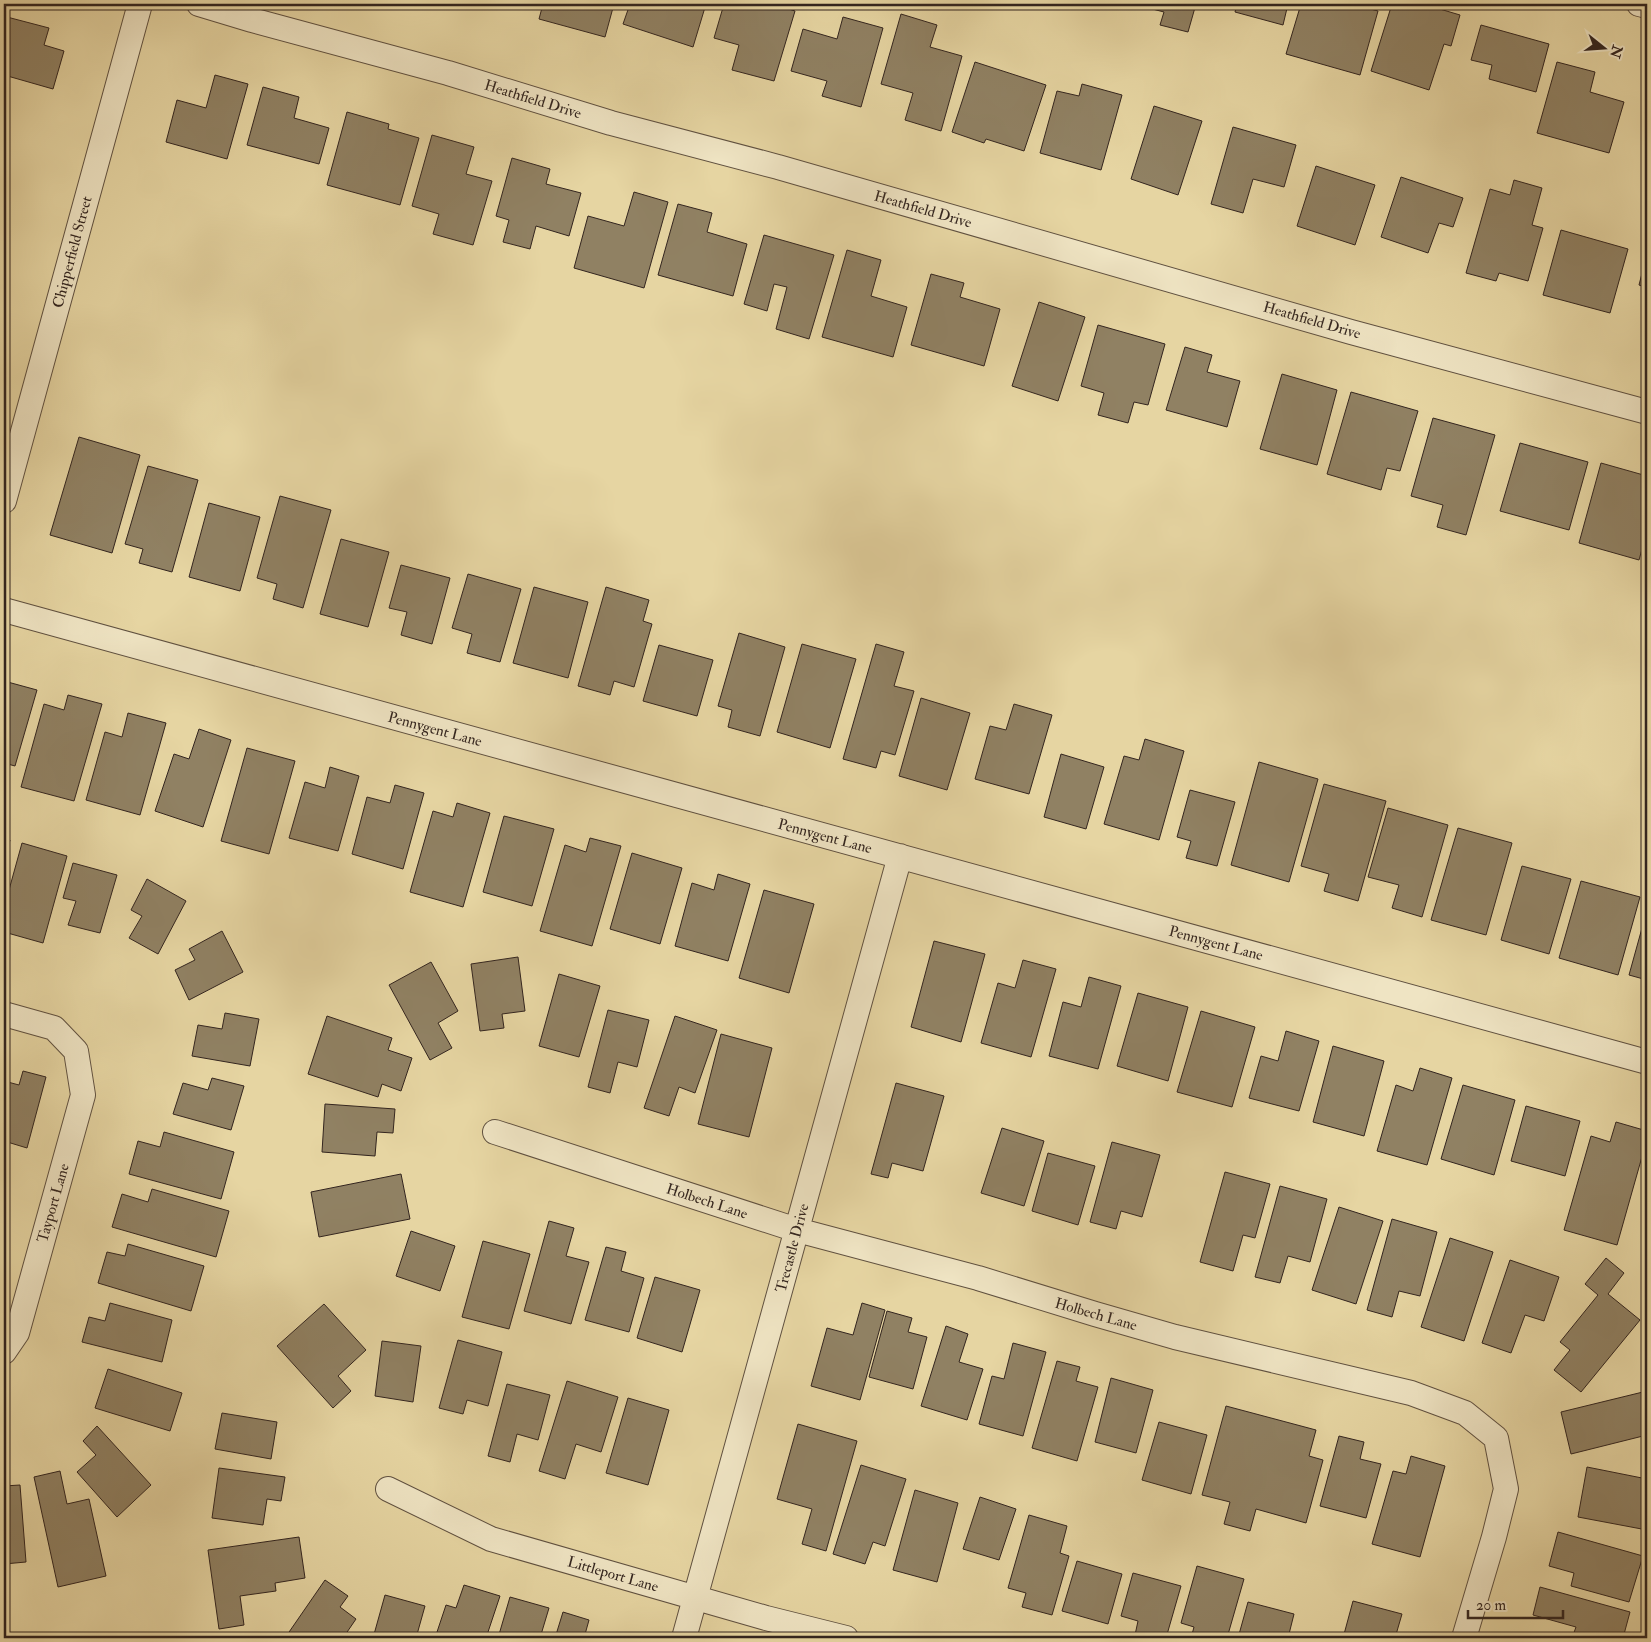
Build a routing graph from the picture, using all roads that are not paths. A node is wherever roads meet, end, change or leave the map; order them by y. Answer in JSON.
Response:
{"nodes":[{"id":1,"x":140,"y":4,"type":"edge"},
{"id":2,"x":199,"y":4,"type":"edge"},
{"id":3,"x":1639,"y":4,"type":"edge"},
{"id":4,"x":1647,"y":6,"type":"edge"},
{"id":5,"x":1647,"y":412,"type":"edge"},
{"id":6,"x":4,"y":500,"type":"edge"},
{"id":7,"x":4,"y":610,"type":"edge"},
{"id":8,"x":900,"y":856,"type":"junction"},
{"id":9,"x":4,"y":1014,"type":"edge"},
{"id":10,"x":1647,"y":1062,"type":"edge"},
{"id":11,"x":495,"y":1132,"type":"dead end"},
{"id":12,"x":797,"y":1230,"type":"junction"},
{"id":13,"x":4,"y":1352,"type":"edge"},
{"id":14,"x":388,"y":1489,"type":"dead end"},
{"id":15,"x":695,"y":1597,"type":"junction"},
{"id":16,"x":684,"y":1638,"type":"edge"},
{"id":17,"x":846,"y":1638,"type":"edge"},
{"id":18,"x":1464,"y":1638,"type":"edge"}],
"edges":[{"from":1,"to":6,"type":"street","name":"Chipperfield Street"},
{"from":2,"to":5,"type":"street","name":"Heathfield Drive"},
{"from":3,"to":4,"type":"street"},
{"from":7,"to":8,"type":"street","name":"Pennygent Lane"},
{"from":8,"to":10,"type":"street","name":"Pennygent Lane"},
{"from":8,"to":12,"type":"street","name":"Trecastle Drive"},
{"from":9,"to":13,"type":"street","name":"Tayport Lane"},
{"from":11,"to":12,"type":"street","name":"Holbech Lane"},
{"from":12,"to":15,"type":"street","name":"Trecastle Drive"},
{"from":12,"to":18,"type":"street","name":"Holbech Lane"},
{"from":14,"to":15,"type":"street","name":"Littleport Lane"},
{"from":15,"to":16,"type":"street","name":"Trecastle Drive"},
{"from":15,"to":17,"type":"street","name":"Littleport Lane"}]}
